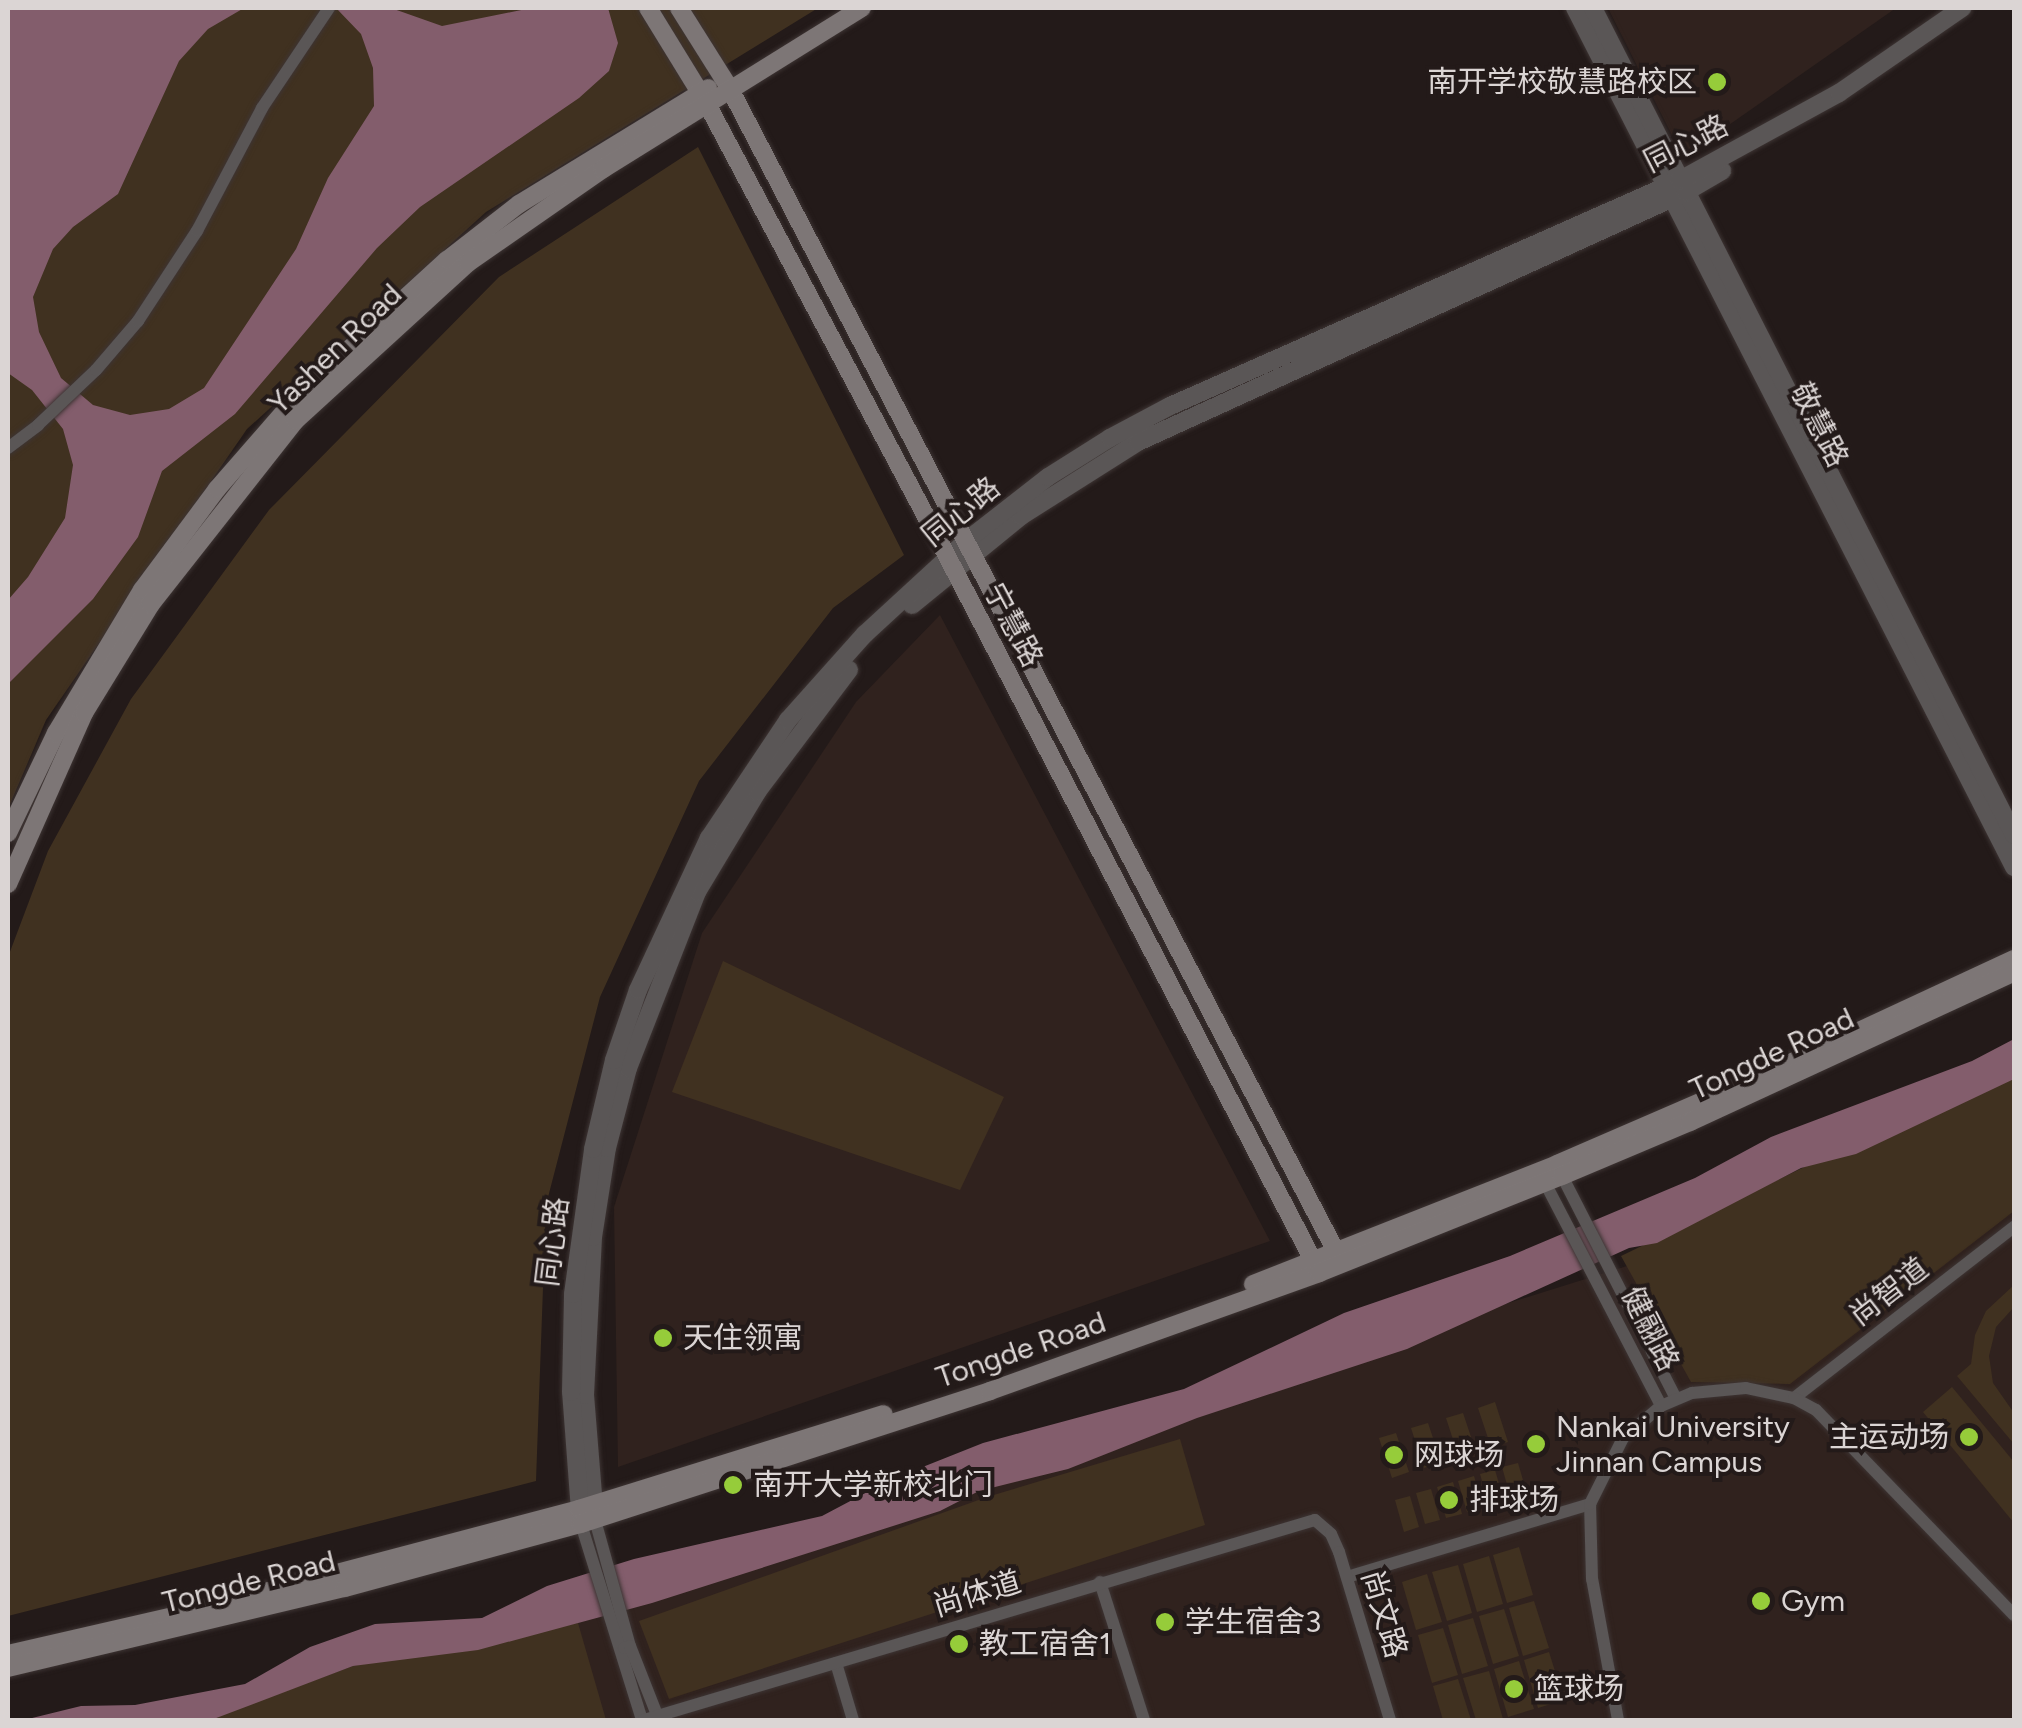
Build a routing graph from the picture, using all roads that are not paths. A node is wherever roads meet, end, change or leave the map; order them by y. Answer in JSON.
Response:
{"nodes":[{"id":1,"x":329,"y":8,"type":"edge"},
{"id":2,"x":648,"y":8,"type":"edge"},
{"id":3,"x":679,"y":8,"type":"edge"},
{"id":4,"x":841,"y":8,"type":"edge"},
{"id":5,"x":862,"y":8,"type":"edge"},
{"id":6,"x":1575,"y":8,"type":"edge"},
{"id":7,"x":1593,"y":8,"type":"edge"},
{"id":8,"x":1962,"y":8,"type":"edge"},
{"id":9,"x":1979,"y":8,"type":"edge"},
{"id":10,"x":727,"y":84,"type":"junction"},
{"id":11,"x":704,"y":99,"type":"junction"},
{"id":12,"x":1676,"y":189,"type":"junction"},
{"id":13,"x":8,"y":448,"type":"edge"},
{"id":14,"x":969,"y":547,"type":"junction"},
{"id":15,"x":950,"y":563,"type":"junction"},
{"id":16,"x":8,"y":834,"type":"edge"},
{"id":17,"x":2014,"y":835,"type":"edge"},
{"id":18,"x":2014,"y":867,"type":"edge"},
{"id":19,"x":8,"y":884,"type":"edge"},
{"id":20,"x":2014,"y":958,"type":"edge"},
{"id":21,"x":2014,"y":972,"type":"edge"},
{"id":22,"x":1550,"y":1173,"type":"junction"},
{"id":23,"x":2014,"y":1227,"type":"edge"},
{"id":24,"x":1340,"y":1258,"type":"junction"},
{"id":25,"x":1316,"y":1267,"type":"junction"},
{"id":26,"x":1794,"y":1398,"type":"junction"},
{"id":27,"x":1676,"y":1399,"type":"junction"},
{"id":28,"x":1662,"y":1406,"type":"junction"},
{"id":29,"x":1590,"y":1504,"type":"junction"},
{"id":30,"x":587,"y":1514,"type":"junction"},
{"id":31,"x":1324,"y":1525,"type":"joint"},
{"id":32,"x":1346,"y":1578,"type":"junction"},
{"id":33,"x":1100,"y":1582,"type":"junction"},
{"id":34,"x":2014,"y":1615,"type":"edge"},
{"id":35,"x":8,"y":1654,"type":"edge"},
{"id":36,"x":836,"y":1663,"type":"junction"},
{"id":37,"x":8,"y":1668,"type":"edge"},
{"id":38,"x":650,"y":1720,"type":"edge"},
{"id":39,"x":853,"y":1720,"type":"edge"},
{"id":40,"x":1144,"y":1720,"type":"edge"},
{"id":41,"x":1390,"y":1720,"type":"edge"},
{"id":42,"x":1618,"y":1720,"type":"edge"}],
"edges":[{"from":1,"to":13,"type":"street"},
{"from":2,"to":11,"type":"main road","name":"宁慧路"},
{"from":3,"to":10,"type":"main road","name":"宁慧路"},
{"from":4,"to":10,"type":"main road","name":"Yashen Road"},
{"from":5,"to":10,"type":"main road","name":"Yashen Road"},
{"from":6,"to":12,"type":"street","name":"敬慧路"},
{"from":7,"to":12,"type":"street","name":"敬慧路"},
{"from":8,"to":12,"type":"street","name":"同心路"},
{"from":9,"to":12,"type":"street","name":"同心路"},
{"from":10,"to":11,"type":"main road","name":"Yashen Road"},
{"from":10,"to":14,"type":"main road","name":"宁慧路"},
{"from":11,"to":15,"type":"main road","name":"宁慧路"},
{"from":11,"to":16,"type":"main road","name":"Yashen Road"},
{"from":11,"to":19,"type":"main road","name":"Yashen Road"},
{"from":12,"to":14,"type":"street","name":"同心路"},
{"from":12,"to":17,"type":"street","name":"敬慧路"},
{"from":12,"to":18,"type":"street","name":"敬慧路"},
{"from":14,"to":15,"type":"street","name":"同心路"},
{"from":14,"to":24,"type":"main road","name":"宁慧路"},
{"from":15,"to":25,"type":"main road","name":"宁慧路"},
{"from":15,"to":30,"type":"street","name":"同心路"},
{"from":20,"to":22,"type":"main road","name":"Tongde Road"},
{"from":21,"to":22,"type":"main road","name":"Tongde Road"},
{"from":22,"to":24,"type":"main road","name":"Tongde Road"},
{"from":22,"to":27,"type":"street","name":"健翮路"},
{"from":22,"to":28,"type":"street","name":"健翮路"},
{"from":23,"to":26,"type":"street","name":"尚智道"},
{"from":24,"to":25,"type":"main road","name":"Tongde Road"},
{"from":25,"to":30,"type":"main road","name":"Tongde Road"},
{"from":26,"to":27,"type":"street"},
{"from":26,"to":34,"type":"street"},
{"from":27,"to":28,"type":"street"},
{"from":28,"to":29,"type":"street"},
{"from":29,"to":32,"type":"street"},
{"from":29,"to":42,"type":"street"},
{"from":30,"to":35,"type":"main road","name":"Tongde Road"},
{"from":30,"to":37,"type":"main road","name":"Tongde Road"},
{"from":30,"to":38,"type":"street"},
{"from":31,"to":32,"type":"street","name":"尚文路"},
{"from":31,"to":33,"type":"street","name":"尚体道"},
{"from":32,"to":41,"type":"street","name":"尚文路"},
{"from":33,"to":36,"type":"street","name":"尚体道"},
{"from":33,"to":40,"type":"street"},
{"from":36,"to":38,"type":"street","name":"尚体道"},
{"from":36,"to":39,"type":"street"}]}
